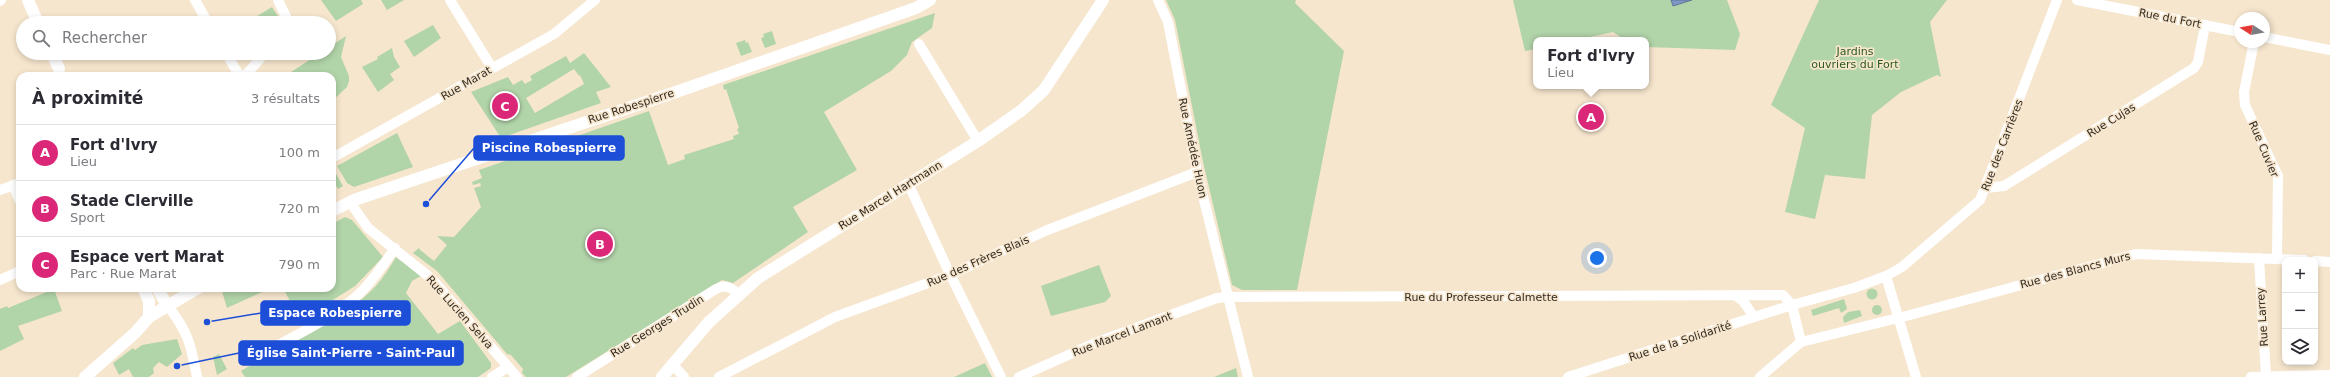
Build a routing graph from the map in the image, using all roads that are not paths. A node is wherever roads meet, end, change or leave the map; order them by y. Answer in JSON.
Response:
{"nodes":[{"id":1,"x":28,"y":0,"type":"edge"},
{"id":2,"x":194,"y":0,"type":"edge"},
{"id":3,"x":278,"y":0,"type":"edge"},
{"id":4,"x":450,"y":0,"type":"edge"},
{"id":5,"x":595,"y":0,"type":"edge"},
{"id":6,"x":930,"y":0,"type":"edge"},
{"id":7,"x":1103,"y":0,"type":"edge"},
{"id":8,"x":1158,"y":0,"type":"edge"},
{"id":9,"x":2057,"y":0,"type":"edge"},
{"id":10,"x":2077,"y":0,"type":"edge"},
{"id":11,"x":2124,"y":4,"type":"edge"},
{"id":12,"x":35,"y":16,"type":"edge"},
{"id":13,"x":204,"y":16,"type":"edge"},
{"id":14,"x":286,"y":16,"type":"edge"},
{"id":15,"x":2205,"y":25,"type":"junction"},
{"id":16,"x":2234,"y":31,"type":"edge"},
{"id":17,"x":2270,"y":38,"type":"edge"},
{"id":18,"x":919,"y":44,"type":"dead end"},
{"id":19,"x":2253,"y":48,"type":"edge"},
{"id":20,"x":2330,"y":50,"type":"edge"},
{"id":21,"x":55,"y":60,"type":"edge"},
{"id":22,"x":230,"y":60,"type":"edge"},
{"id":23,"x":259,"y":60,"type":"edge"},
{"id":24,"x":492,"y":68,"type":"junction"},
{"id":25,"x":59,"y":69,"type":"dead end"},
{"id":26,"x":237,"y":72,"type":"edge"},
{"id":27,"x":248,"y":72,"type":"edge"},
{"id":28,"x":978,"y":141,"type":"junction"},
{"id":29,"x":336,"y":156,"type":"edge"},
{"id":30,"x":1197,"y":172,"type":"junction"},
{"id":31,"x":908,"y":183,"type":"junction"},
{"id":32,"x":16,"y":184,"type":"edge"},
{"id":33,"x":1986,"y":188,"type":"junction"},
{"id":34,"x":0,"y":190,"type":"edge"},
{"id":35,"x":350,"y":202,"type":"junction"},
{"id":36,"x":336,"y":210,"type":"edge"},
{"id":37,"x":395,"y":248,"type":"junction"},
{"id":38,"x":2259,"y":258,"type":"junction"},
{"id":39,"x":2277,"y":258,"type":"junction"},
{"id":40,"x":2282,"y":258,"type":"edge"},
{"id":41,"x":2318,"y":261,"type":"edge"},
{"id":42,"x":2330,"y":262,"type":"edge"},
{"id":43,"x":16,"y":273,"type":"edge"},
{"id":44,"x":950,"y":275,"type":"junction"},
{"id":45,"x":1886,"y":276,"type":"junction"},
{"id":46,"x":0,"y":280,"type":"edge"},
{"id":47,"x":145,"y":292,"type":"edge"},
{"id":48,"x":160,"y":292,"type":"edge"},
{"id":49,"x":191,"y":292,"type":"edge"},
{"id":50,"x":738,"y":294,"type":"junction"},
{"id":51,"x":1736,"y":296,"type":"junction"},
{"id":52,"x":1753,"y":296,"type":"junction"},
{"id":53,"x":1227,"y":297,"type":"junction"},
{"id":54,"x":168,"y":305,"type":"junction"},
{"id":55,"x":1792,"y":305,"type":"junction"},
{"id":56,"x":1752,"y":313,"type":"junction"},
{"id":57,"x":149,"y":317,"type":"junction"},
{"id":58,"x":1898,"y":318,"type":"junction"},
{"id":59,"x":1801,"y":342,"type":"junction"},
{"id":60,"x":256,"y":357,"type":"dead end"},
{"id":61,"x":672,"y":364,"type":"junction"},
{"id":62,"x":508,"y":367,"type":"junction"},
{"id":63,"x":2330,"y":375,"type":"edge"},
{"id":64,"x":2266,"y":376,"type":"edge"},
{"id":65,"x":85,"y":377,"type":"edge"},
{"id":66,"x":197,"y":377,"type":"edge"},
{"id":67,"x":492,"y":377,"type":"edge"},
{"id":68,"x":517,"y":377,"type":"edge"},
{"id":69,"x":576,"y":377,"type":"edge"},
{"id":70,"x":662,"y":377,"type":"edge"},
{"id":71,"x":684,"y":377,"type":"edge"},
{"id":72,"x":719,"y":377,"type":"edge"},
{"id":73,"x":1001,"y":377,"type":"edge"},
{"id":74,"x":1019,"y":377,"type":"edge"},
{"id":75,"x":1248,"y":377,"type":"edge"},
{"id":76,"x":1568,"y":377,"type":"edge"},
{"id":77,"x":1760,"y":377,"type":"edge"},
{"id":78,"x":1916,"y":377,"type":"edge"},
{"id":79,"x":2251,"y":377,"type":"edge"}],
"edges":[{"from":1,"to":12,"type":"main road"},
{"from":2,"to":13,"type":"street"},
{"from":3,"to":14,"type":"street"},
{"from":4,"to":24,"type":"street"},
{"from":5,"to":24,"type":"street","name":"Rue Marat"},
{"from":6,"to":35,"type":"main road","name":"Rue Robespierre"},
{"from":7,"to":28,"type":"main road","name":"Rue Marcel Hartmann"},
{"from":8,"to":30,"type":"street","name":"Rue Amédée Huon"},
{"from":9,"to":33,"type":"street","name":"Rue des Carrières"},
{"from":10,"to":11,"type":"street","name":"Rue du Fort"},
{"from":11,"to":15,"type":"street","name":"Rue du Fort"},
{"from":15,"to":16,"type":"street","name":"Rue du Fort"},
{"from":15,"to":33,"type":"street","name":"Rue Cujas"},
{"from":17,"to":20,"type":"street"},
{"from":18,"to":28,"type":"street"},
{"from":19,"to":39,"type":"street","name":"Rue Cuvier"},
{"from":21,"to":25,"type":"main road"},
{"from":22,"to":26,"type":"street"},
{"from":23,"to":27,"type":"street"},
{"from":24,"to":29,"type":"street","name":"Rue Marat"},
{"from":28,"to":31,"type":"main road","name":"Rue Marcel Hartmann"},
{"from":30,"to":44,"type":"street","name":"Rue des Frères Blais"},
{"from":30,"to":53,"type":"street","name":"Rue Amédée Huon"},
{"from":31,"to":44,"type":"street"},
{"from":31,"to":50,"type":"main road","name":"Rue Marcel Hartmann"},
{"from":32,"to":34,"type":"street"},
{"from":33,"to":45,"type":"street","name":"Rue des Carrières"},
{"from":35,"to":36,"type":"main road","name":"Rue Robespierre"},
{"from":35,"to":37,"type":"street","name":"Rue Lucien Selva"},
{"from":37,"to":60,"type":"street"},
{"from":37,"to":62,"type":"street","name":"Rue Lucien Selva"},
{"from":38,"to":39,"type":"street","name":"Rue des Blancs Murs"},
{"from":38,"to":58,"type":"street","name":"Rue des Blancs Murs"},
{"from":38,"to":64,"type":"street","name":"Rue Larrey"},
{"from":39,"to":40,"type":"street","name":"Rue des Blancs Murs"},
{"from":41,"to":42,"type":"street"},
{"from":43,"to":46,"type":"street"},
{"from":44,"to":72,"type":"street","name":"Rue des Frères Blais"},
{"from":44,"to":73,"type":"street"},
{"from":45,"to":55,"type":"street","name":"Rue des Carrières"},
{"from":45,"to":58,"type":"street"},
{"from":47,"to":57,"type":"main road"},
{"from":48,"to":54,"type":"main road"},
{"from":49,"to":54,"type":"main road"},
{"from":50,"to":61,"type":"main road","name":"Rue Marcel Hartmann"},
{"from":50,"to":69,"type":"street","name":"Rue Georges Trudin"},
{"from":51,"to":52,"type":"street","name":"Rue du Professeur Calmette"},
{"from":51,"to":53,"type":"street","name":"Rue du Professeur Calmette"},
{"from":51,"to":56,"type":"street"},
{"from":52,"to":55,"type":"street","name":"Rue du Professeur Calmette"},
{"from":52,"to":56,"type":"street"},
{"from":53,"to":74,"type":"street","name":"Rue Marcel Lamant"},
{"from":53,"to":75,"type":"street","name":"Rue Amédée Huon"},
{"from":54,"to":57,"type":"main road"},
{"from":54,"to":66,"type":"street"},
{"from":55,"to":56,"type":"street","name":"Rue de la Solidarité"},
{"from":55,"to":59,"type":"street"},
{"from":56,"to":76,"type":"street","name":"Rue de la Solidarité"},
{"from":57,"to":65,"type":"main road"},
{"from":58,"to":59,"type":"street","name":"Rue des Blancs Murs"},
{"from":58,"to":78,"type":"street"},
{"from":59,"to":77,"type":"street"},
{"from":61,"to":70,"type":"main road","name":"Rue Marcel Hartmann"},
{"from":61,"to":71,"type":"street"},
{"from":62,"to":67,"type":"street"},
{"from":62,"to":68,"type":"street","name":"Rue Lucien Selva"},
{"from":63,"to":64,"type":"street"},
{"from":64,"to":79,"type":"street"}]}
